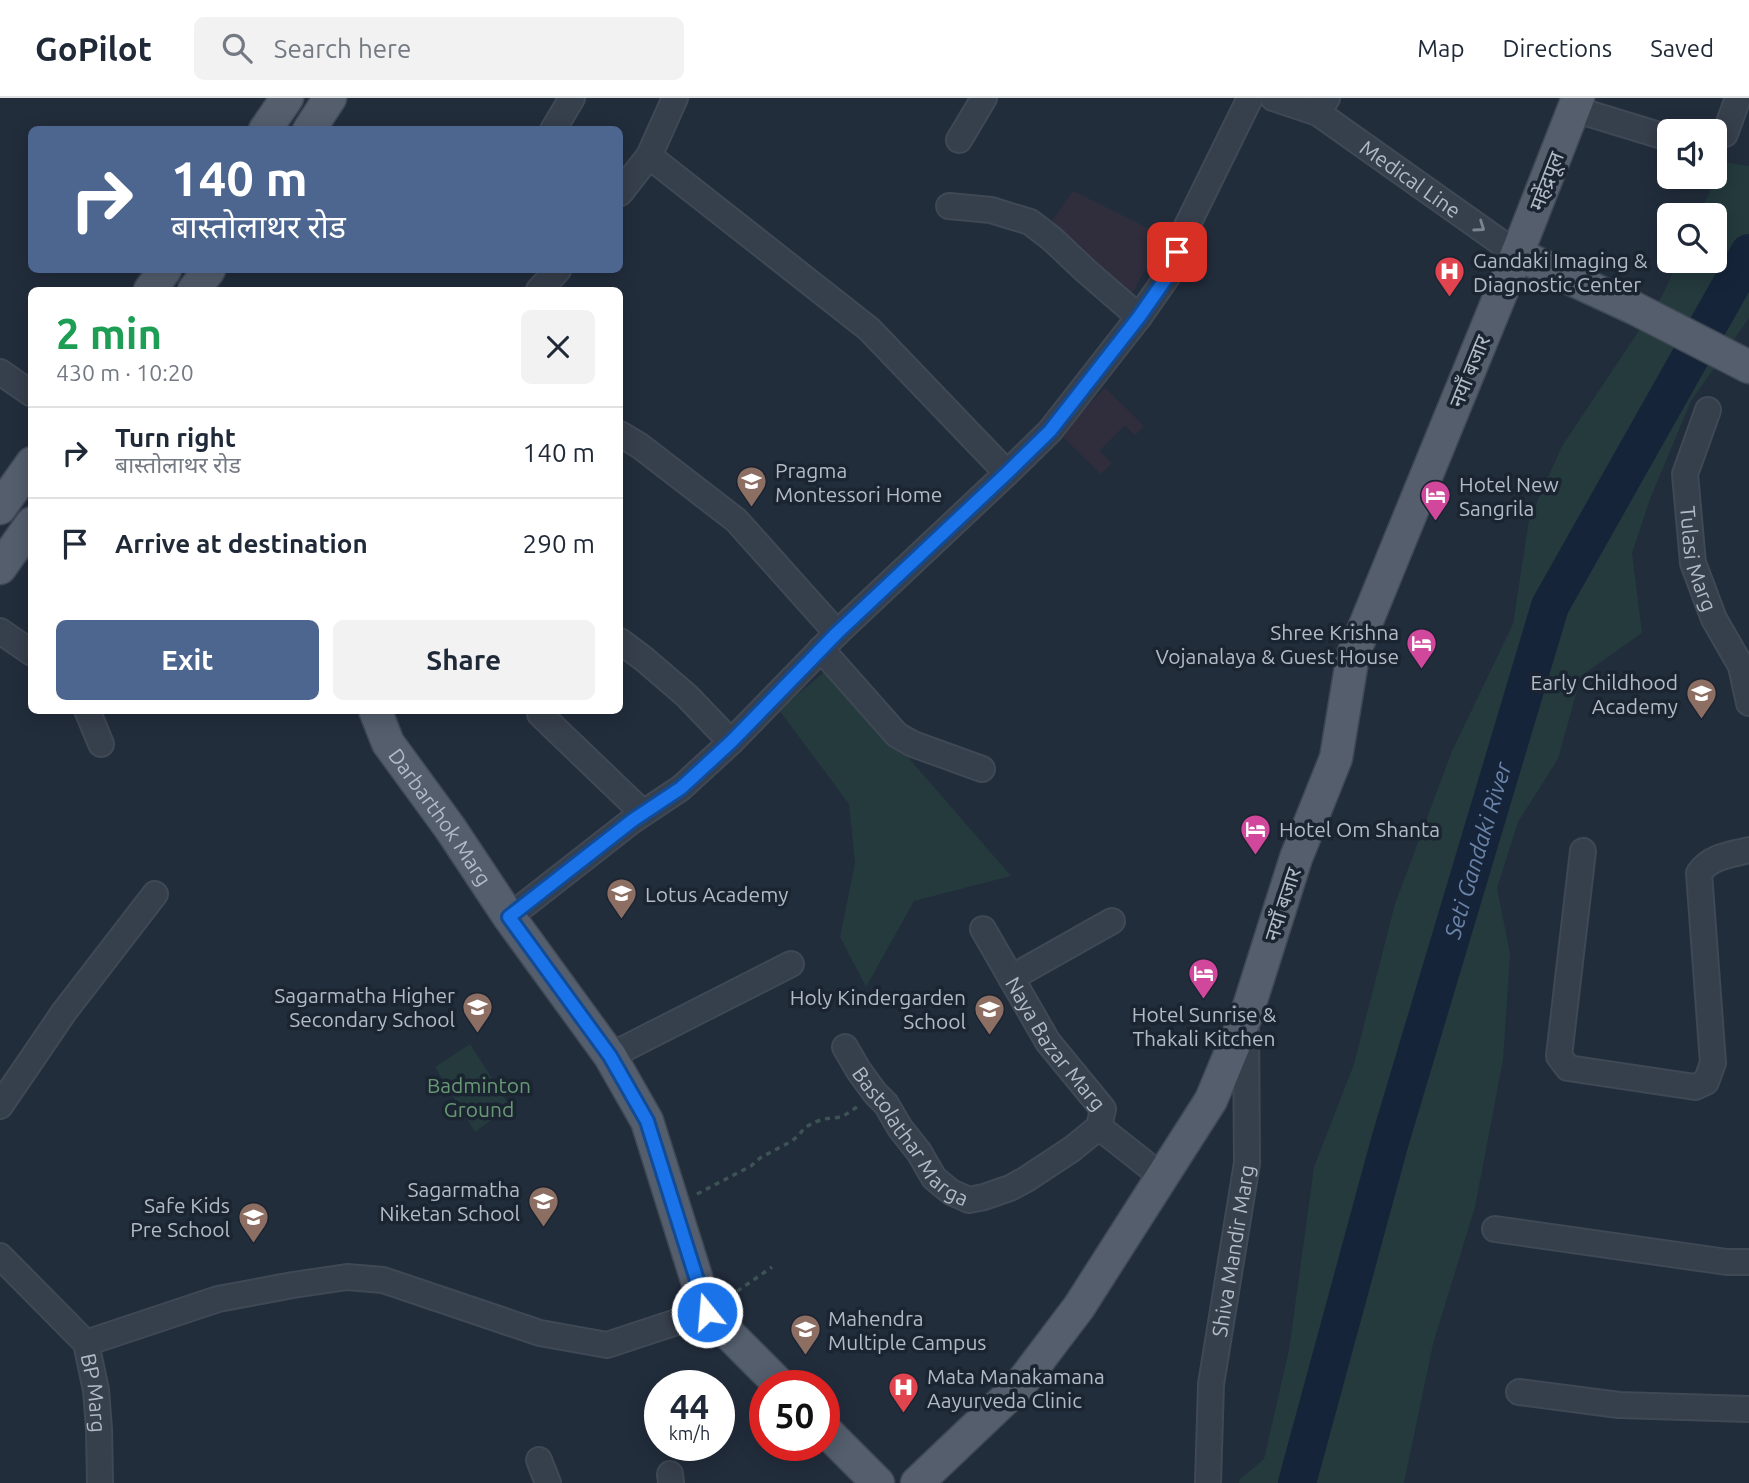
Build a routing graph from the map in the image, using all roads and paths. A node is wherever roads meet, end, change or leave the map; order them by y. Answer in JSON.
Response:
{"nodes":[{"id":1,"x":287,"y":98,"type":"edge"},
{"id":2,"x":330,"y":98,"type":"edge"},
{"id":3,"x":572,"y":98,"type":"edge"},
{"id":4,"x":674,"y":98,"type":"edge"},
{"id":5,"x":984,"y":98,"type":"edge"},
{"id":6,"x":1250,"y":98,"type":"edge"},
{"id":7,"x":1273,"y":98,"type":"edge"},
{"id":8,"x":1738,"y":98,"type":"edge"},
{"id":9,"x":1570,"y":102,"type":"edge"},
{"id":10,"x":1323,"y":106,"type":"edge"},
{"id":11,"x":268,"y":126,"type":"edge"},
{"id":12,"x":312,"y":126,"type":"edge"},
{"id":13,"x":555,"y":126,"type":"edge"},
{"id":14,"x":1727,"y":126,"type":"edge"},
{"id":15,"x":1657,"y":134,"type":"edge"},
{"id":16,"x":959,"y":140,"type":"dead end"},
{"id":17,"x":649,"y":156,"type":"junction"},
{"id":18,"x":623,"y":189,"type":"edge"},
{"id":19,"x":949,"y":206,"type":"dead end"},
{"id":20,"x":1517,"y":254,"type":"junction"},
{"id":21,"x":555,"y":273,"type":"edge"},
{"id":22,"x":542,"y":287,"type":"edge"},
{"id":23,"x":1139,"y":317,"type":"junction"},
{"id":24,"x":1749,"y":367,"type":"edge"},
{"id":25,"x":0,"y":372,"type":"edge"},
{"id":26,"x":28,"y":391,"type":"edge"},
{"id":27,"x":1708,"y":410,"type":"dead end"},
{"id":28,"x":623,"y":436,"type":"edge"},
{"id":29,"x":28,"y":469,"type":"edge"},
{"id":30,"x":1007,"y":473,"type":"junction"},
{"id":31,"x":0,"y":508,"type":"edge"},
{"id":32,"x":28,"y":529,"type":"edge"},
{"id":33,"x":0,"y":568,"type":"edge"},
{"id":34,"x":0,"y":631,"type":"edge"},
{"id":35,"x":829,"y":641,"type":"junction"},
{"id":36,"x":623,"y":643,"type":"edge"},
{"id":37,"x":28,"y":650,"type":"edge"},
{"id":38,"x":1745,"y":665,"type":"edge"},
{"id":39,"x":1749,"y":702,"type":"edge"},
{"id":40,"x":90,"y":714,"type":"edge"},
{"id":41,"x":377,"y":714,"type":"edge"},
{"id":42,"x":540,"y":714,"type":"dead end"},
{"id":43,"x":731,"y":742,"type":"junction"},
{"id":44,"x":101,"y":744,"type":"dead end"},
{"id":45,"x":982,"y":769,"type":"dead end"},
{"id":46,"x":643,"y":813,"type":"junction"},
{"id":47,"x":1749,"y":850,"type":"edge"},
{"id":48,"x":1583,"y":851,"type":"dead end"},
{"id":49,"x":155,"y":894,"type":"dead end"},
{"id":50,"x":509,"y":917,"type":"junction"},
{"id":51,"x":1112,"y":921,"type":"dead end"},
{"id":52,"x":984,"y":929,"type":"dead end"},
{"id":53,"x":791,"y":964,"type":"dead end"},
{"id":54,"x":1011,"y":978,"type":"junction"},
{"id":55,"x":1246,"y":1016,"type":"junction"},
{"id":56,"x":845,"y":1047,"type":"dead end"},
{"id":57,"x":610,"y":1056,"type":"junction"},
{"id":58,"x":875,"y":1093,"type":"junction"},
{"id":59,"x":0,"y":1106,"type":"edge"},
{"id":60,"x":1099,"y":1127,"type":"junction"},
{"id":61,"x":1161,"y":1176,"type":"junction"},
{"id":62,"x":674,"y":1206,"type":"junction"},
{"id":63,"x":1495,"y":1229,"type":"dead end"},
{"id":64,"x":0,"y":1256,"type":"edge"},
{"id":65,"x":1749,"y":1262,"type":"edge"},
{"id":66,"x":772,"y":1267,"type":"dead end"},
{"id":67,"x":707,"y":1312,"type":"junction"},
{"id":68,"x":86,"y":1343,"type":"junction"},
{"id":69,"x":765,"y":1370,"type":"edge"},
{"id":70,"x":1519,"y":1392,"type":"dead end"},
{"id":71,"x":1749,"y":1409,"type":"edge"},
{"id":72,"x":840,"y":1445,"type":"edge"},
{"id":73,"x":539,"y":1460,"type":"dead end"},
{"id":74,"x":100,"y":1483,"type":"edge"},
{"id":75,"x":548,"y":1483,"type":"edge"},
{"id":76,"x":878,"y":1483,"type":"edge"},
{"id":77,"x":917,"y":1483,"type":"edge"},
{"id":78,"x":1208,"y":1483,"type":"edge"}],
"edges":[{"from":1,"to":11,"type":"main road"},
{"from":2,"to":12,"type":"main road"},
{"from":3,"to":13,"type":"street"},
{"from":4,"to":17,"type":"street"},
{"from":5,"to":16,"type":"street"},
{"from":6,"to":23,"type":"street"},
{"from":7,"to":10,"type":"street","name":"Medical Line"},
{"from":8,"to":14,"type":"street"},
{"from":9,"to":15,"type":"street"},
{"from":9,"to":20,"type":"main road","name":"महेंद्रपूल"},
{"from":10,"to":20,"type":"street","name":"Medical Line","one_way":true},
{"from":17,"to":18,"type":"street"},
{"from":17,"to":30,"type":"street"},
{"from":19,"to":23,"type":"street"},
{"from":20,"to":24,"type":"main road"},
{"from":20,"to":55,"type":"main road","name":"नयाँ बजार"},
{"from":21,"to":22,"type":"street"},
{"from":23,"to":30,"type":"street"},
{"from":25,"to":26,"type":"street"},
{"from":27,"to":38,"type":"street","name":"Tulasi Marg"},
{"from":28,"to":35,"type":"street"},
{"from":29,"to":31,"type":"main road"},
{"from":30,"to":35,"type":"street"},
{"from":32,"to":33,"type":"main road"},
{"from":34,"to":37,"type":"street"},
{"from":35,"to":43,"type":"street"},
{"from":35,"to":45,"type":"street"},
{"from":36,"to":43,"type":"street"},
{"from":38,"to":39,"type":"street","name":"Tulasi Marg"},
{"from":40,"to":44,"type":"street"},
{"from":41,"to":50,"type":"main road","name":"Darbarthok Marg"},
{"from":42,"to":46,"type":"street"},
{"from":43,"to":46,"type":"street"},
{"from":46,"to":50,"type":"street"},
{"from":47,"to":48,"type":"street"},
{"from":49,"to":59,"type":"street"},
{"from":50,"to":57,"type":"main road","name":"Darbarthok Marg"},
{"from":51,"to":54,"type":"street"},
{"from":52,"to":54,"type":"street","name":"Naya Bazar Marg"},
{"from":53,"to":57,"type":"street"},
{"from":54,"to":60,"type":"street","name":"Naya Bazar Marg"},
{"from":55,"to":61,"type":"main road","name":"नयाँ बजार"},
{"from":55,"to":78,"type":"street","name":"Shiva Mandir Marg"},
{"from":56,"to":58,"type":"street","name":"Bastolathar Marga"},
{"from":57,"to":62,"type":"main road","name":"Darbarthok Marg"},
{"from":58,"to":60,"type":"street","name":"Bastolathar Marga"},
{"from":58,"to":62,"type":"path"},
{"from":60,"to":61,"type":"street","name":"Naya Bazar Marg"},
{"from":61,"to":77,"type":"main road","name":"नयाँ बजार"},
{"from":62,"to":67,"type":"main road","name":"Darbarthok Marg"},
{"from":63,"to":65,"type":"street"},
{"from":64,"to":68,"type":"street","name":"BP Marg"},
{"from":66,"to":67,"type":"path"},
{"from":67,"to":68,"type":"street"},
{"from":67,"to":69,"type":"main road","name":"Darbarthok Marg"},
{"from":68,"to":74,"type":"street","name":"BP Marg"},
{"from":70,"to":71,"type":"street"},
{"from":72,"to":76,"type":"main road"},
{"from":73,"to":75,"type":"street"}]}
